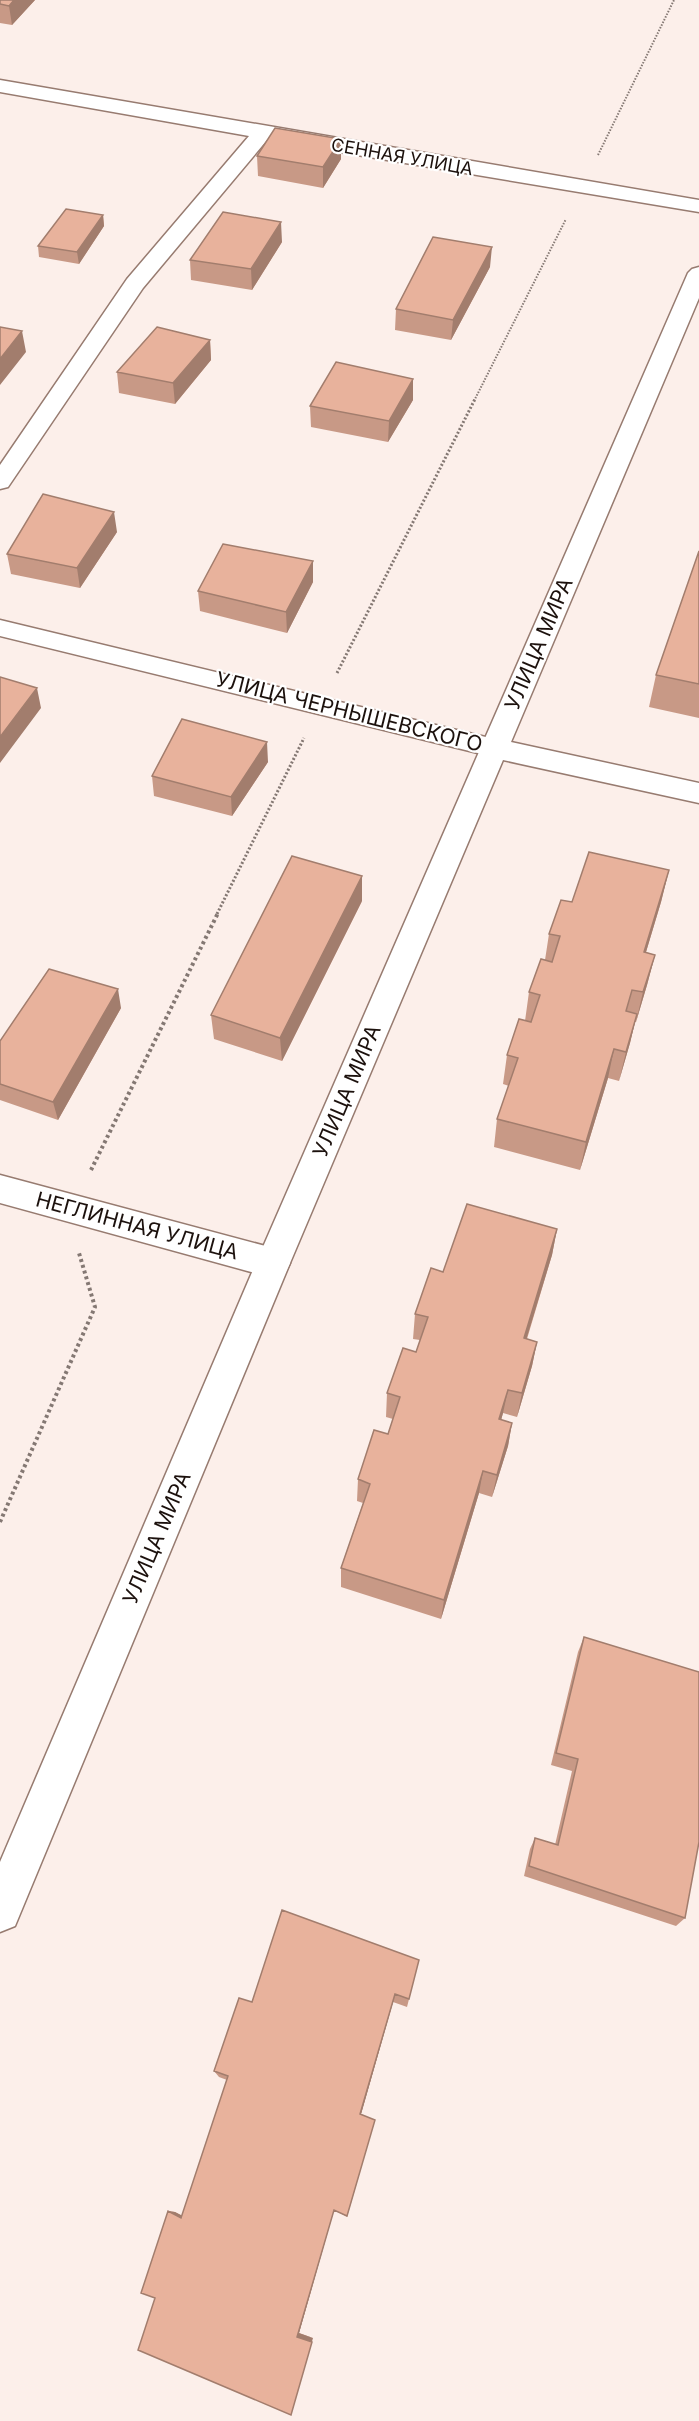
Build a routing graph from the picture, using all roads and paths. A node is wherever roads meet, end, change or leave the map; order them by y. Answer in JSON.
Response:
{"nodes":[{"id":1,"x":674,"y":0,"type":"edge"},
{"id":2,"x":0,"y":86,"type":"edge"},
{"id":3,"x":262,"y":133,"type":"junction"},
{"id":4,"x":582,"y":188,"type":"junction"},
{"id":5,"x":699,"y":206,"type":"edge"},
{"id":6,"x":699,"y":273,"type":"edge"},
{"id":7,"x":0,"y":482,"type":"edge"},
{"id":8,"x":0,"y":628,"type":"edge"},
{"id":9,"x":321,"y":705,"type":"junction"},
{"id":10,"x":494,"y":747,"type":"junction"},
{"id":11,"x":699,"y":793,"type":"edge"},
{"id":12,"x":0,"y":1189,"type":"edge"},
{"id":13,"x":72,"y":1208,"type":"junction"},
{"id":14,"x":273,"y":1263,"type":"junction"},
{"id":15,"x":0,"y":1522,"type":"edge"},
{"id":16,"x":0,"y":1911,"type":"edge"}],
"edges":[{"from":1,"to":4,"type":"path"},
{"from":2,"to":3,"type":"street","name":"СЕННАЯ УЛИЦА"},
{"from":3,"to":4,"type":"street","name":"СЕННАЯ УЛИЦА"},
{"from":3,"to":7,"type":"street"},
{"from":4,"to":5,"type":"street","name":"СЕННАЯ УЛИЦА"},
{"from":4,"to":9,"type":"path"},
{"from":6,"to":10,"type":"street","name":"УЛИЦА МИРА"},
{"from":8,"to":9,"type":"street","name":"УЛИЦА ЧЕРНЫШЕВСКОГО"},
{"from":9,"to":10,"type":"street","name":"УЛИЦА ЧЕРНЫШЕВСКОГО"},
{"from":9,"to":13,"type":"path"},
{"from":10,"to":11,"type":"street","name":"УЛИЦА ЧЕРНЫШЕВСКОГО"},
{"from":10,"to":14,"type":"street","name":"УЛИЦА МИРА"},
{"from":12,"to":13,"type":"street","name":"НЕГЛИННАЯ УЛИЦА"},
{"from":13,"to":14,"type":"street","name":"НЕГЛИННАЯ УЛИЦА"},
{"from":13,"to":15,"type":"path"},
{"from":14,"to":16,"type":"street","name":"УЛИЦА МИРА"}]}
